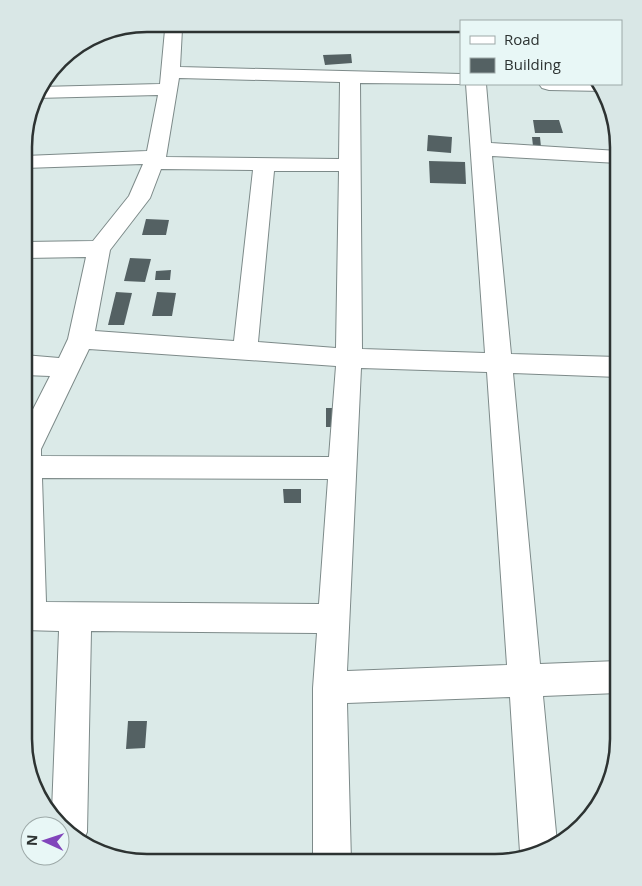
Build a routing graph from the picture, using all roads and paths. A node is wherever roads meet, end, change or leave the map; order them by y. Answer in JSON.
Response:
{"nodes":[{"id":1,"x":174,"y":33,"type":"edge"},
{"id":2,"x":350,"y":76,"type":"junction"},
{"id":3,"x":170,"y":80,"type":"junction"},
{"id":4,"x":460,"y":80,"type":"edge"},
{"id":5,"x":476,"y":85,"type":"edge"},
{"id":6,"x":575,"y":85,"type":"edge"},
{"id":7,"x":591,"y":86,"type":"edge"},
{"id":8,"x":47,"y":91,"type":"edge"},
{"id":9,"x":481,"y":149,"type":"junction"},
{"id":10,"x":610,"y":157,"type":"edge"},
{"id":11,"x":155,"y":160,"type":"junction"},
{"id":12,"x":32,"y":162,"type":"edge"},
{"id":13,"x":264,"y":164,"type":"junction"},
{"id":14,"x":349,"y":165,"type":"junction"},
{"id":15,"x":99,"y":249,"type":"junction"},
{"id":16,"x":32,"y":250,"type":"edge"},
{"id":17,"x":81,"y":339,"type":"junction"},
{"id":18,"x":245,"y":351,"type":"junction"},
{"id":19,"x":349,"y":358,"type":"junction"},
{"id":20,"x":499,"y":363,"type":"junction"},
{"id":21,"x":32,"y":366,"type":"edge"},
{"id":22,"x":610,"y":367,"type":"edge"},
{"id":23,"x":67,"y":368,"type":"junction"},
{"id":24,"x":32,"y":441,"type":"edge"},
{"id":25,"x":32,"y":468,"type":"edge"},
{"id":26,"x":342,"y":468,"type":"junction"},
{"id":27,"x":32,"y":616,"type":"edge"},
{"id":28,"x":75,"y":616,"type":"junction"},
{"id":29,"x":334,"y":619,"type":"junction"},
{"id":30,"x":609,"y":677,"type":"edge"},
{"id":31,"x":525,"y":681,"type":"junction"},
{"id":32,"x":330,"y":688,"type":"junction"},
{"id":33,"x":69,"y":816,"type":"edge"},
{"id":34,"x":539,"y":844,"type":"edge"},
{"id":35,"x":332,"y":854,"type":"edge"}],
"edges":[{"from":1,"to":3,"type":"street"},
{"from":2,"to":3,"type":"street"},
{"from":2,"to":4,"type":"street"},
{"from":2,"to":14,"type":"street"},
{"from":3,"to":8,"type":"street"},
{"from":3,"to":11,"type":"street"},
{"from":5,"to":9,"type":"street"},
{"from":6,"to":7,"type":"street"},
{"from":9,"to":10,"type":"street"},
{"from":9,"to":20,"type":"street"},
{"from":11,"to":12,"type":"street"},
{"from":11,"to":13,"type":"street"},
{"from":11,"to":15,"type":"street"},
{"from":13,"to":14,"type":"street"},
{"from":13,"to":18,"type":"street"},
{"from":14,"to":19,"type":"street"},
{"from":15,"to":16,"type":"street"},
{"from":15,"to":17,"type":"street"},
{"from":17,"to":18,"type":"street"},
{"from":17,"to":23,"type":"street"},
{"from":18,"to":19,"type":"street"},
{"from":19,"to":20,"type":"street"},
{"from":19,"to":26,"type":"street"},
{"from":20,"to":22,"type":"street"},
{"from":20,"to":31,"type":"street"},
{"from":21,"to":23,"type":"street"},
{"from":23,"to":24,"type":"street"},
{"from":25,"to":26,"type":"street"},
{"from":26,"to":29,"type":"street"},
{"from":27,"to":28,"type":"street"},
{"from":28,"to":29,"type":"street"},
{"from":28,"to":33,"type":"street"},
{"from":29,"to":32,"type":"street"},
{"from":30,"to":31,"type":"street"},
{"from":31,"to":32,"type":"street"},
{"from":31,"to":34,"type":"street"},
{"from":32,"to":35,"type":"street"}]}
